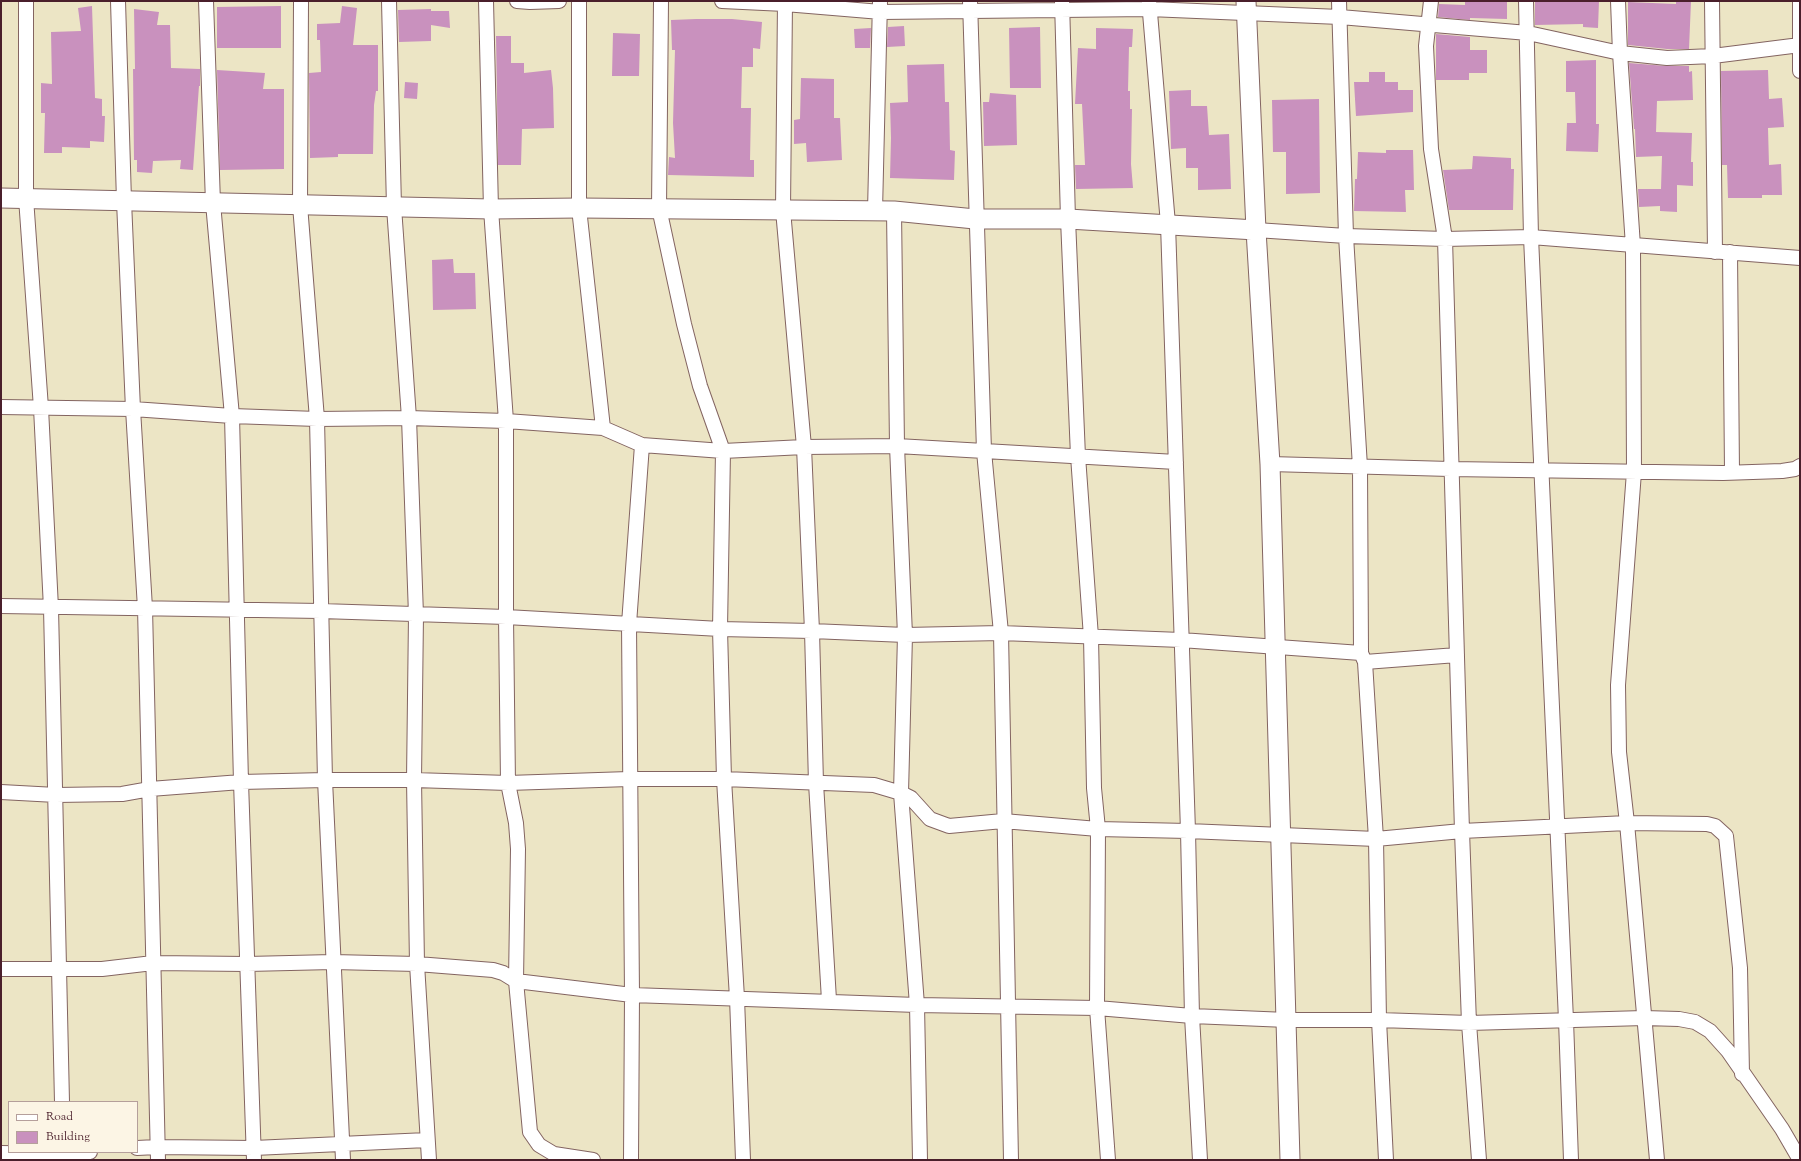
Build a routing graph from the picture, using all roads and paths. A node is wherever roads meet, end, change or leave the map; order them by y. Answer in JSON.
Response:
{"nodes":[{"id":1,"x":26,"y":1,"type":"edge"},
{"id":2,"x":118,"y":1,"type":"edge"},
{"id":3,"x":206,"y":1,"type":"edge"},
{"id":4,"x":301,"y":1,"type":"edge"},
{"id":5,"x":389,"y":1,"type":"edge"},
{"id":6,"x":486,"y":1,"type":"edge"},
{"id":7,"x":517,"y":1,"type":"edge"},
{"id":8,"x":559,"y":1,"type":"edge"},
{"id":9,"x":578,"y":1,"type":"edge"},
{"id":10,"x":661,"y":1,"type":"edge"},
{"id":11,"x":722,"y":1,"type":"edge"},
{"id":12,"x":1339,"y":1,"type":"edge"},
{"id":13,"x":1431,"y":1,"type":"edge"},
{"id":14,"x":1526,"y":1,"type":"edge"},
{"id":15,"x":1618,"y":1,"type":"edge"},
{"id":16,"x":1712,"y":1,"type":"edge"},
{"id":17,"x":1800,"y":1,"type":"edge"},
{"id":18,"x":785,"y":2,"type":"edge"},
{"id":19,"x":1063,"y":5,"type":"edge"},
{"id":20,"x":1149,"y":5,"type":"edge"},
{"id":21,"x":881,"y":6,"type":"edge"},
{"id":22,"x":970,"y":6,"type":"edge"},
{"id":23,"x":1246,"y":7,"type":"edge"},
{"id":24,"x":1340,"y":17,"type":"junction"},
{"id":25,"x":1430,"y":24,"type":"junction"},
{"id":26,"x":1528,"y":33,"type":"junction"},
{"id":27,"x":1800,"y":45,"type":"edge"},
{"id":28,"x":1620,"y":53,"type":"junction"},
{"id":29,"x":1714,"y":56,"type":"junction"},
{"id":30,"x":1800,"y":71,"type":"edge"},
{"id":31,"x":1,"y":198,"type":"edge"},
{"id":32,"x":26,"y":198,"type":"junction"},
{"id":33,"x":124,"y":201,"type":"junction"},
{"id":34,"x":213,"y":203,"type":"junction"},
{"id":35,"x":300,"y":205,"type":"junction"},
{"id":36,"x":394,"y":207,"type":"junction"},
{"id":37,"x":579,"y":208,"type":"junction"},
{"id":38,"x":659,"y":208,"type":"junction"},
{"id":39,"x":491,"y":209,"type":"junction"},
{"id":40,"x":783,"y":210,"type":"junction"},
{"id":41,"x":875,"y":211,"type":"junction"},
{"id":42,"x":894,"y":211,"type":"junction"},
{"id":43,"x":976,"y":219,"type":"junction"},
{"id":44,"x":1068,"y":219,"type":"junction"},
{"id":45,"x":1168,"y":224,"type":"junction"},
{"id":46,"x":1256,"y":230,"type":"junction"},
{"id":47,"x":1346,"y":236,"type":"junction"},
{"id":48,"x":1531,"y":237,"type":"junction"},
{"id":49,"x":1445,"y":238,"type":"junction"},
{"id":50,"x":1633,"y":246,"type":"junction"},
{"id":51,"x":1715,"y":252,"type":"junction"},
{"id":52,"x":1730,"y":252,"type":"junction"},
{"id":53,"x":1800,"y":258,"type":"edge"},
{"id":54,"x":1,"y":407,"type":"edge"},
{"id":55,"x":42,"y":408,"type":"junction"},
{"id":56,"x":133,"y":410,"type":"junction"},
{"id":57,"x":232,"y":416,"type":"junction"},
{"id":58,"x":408,"y":418,"type":"junction"},
{"id":59,"x":317,"y":419,"type":"junction"},
{"id":60,"x":506,"y":421,"type":"junction"},
{"id":61,"x":603,"y":428,"type":"junction"},
{"id":62,"x":642,"y":445,"type":"junction"},
{"id":63,"x":897,"y":446,"type":"junction"},
{"id":64,"x":804,"y":447,"type":"junction"},
{"id":65,"x":723,"y":451,"type":"junction"},
{"id":66,"x":984,"y":451,"type":"junction"},
{"id":67,"x":1078,"y":456,"type":"junction"},
{"id":68,"x":1176,"y":462,"type":"junction"},
{"id":69,"x":1270,"y":464,"type":"junction"},
{"id":70,"x":1800,"y":466,"type":"edge"},
{"id":71,"x":1360,"y":467,"type":"junction"},
{"id":72,"x":1450,"y":469,"type":"junction"},
{"id":73,"x":1541,"y":469,"type":"junction"},
{"id":74,"x":1634,"y":472,"type":"junction"},
{"id":75,"x":1732,"y":472,"type":"junction"},
{"id":76,"x":1,"y":606,"type":"edge"},
{"id":77,"x":51,"y":608,"type":"junction"},
{"id":78,"x":145,"y":608,"type":"junction"},
{"id":79,"x":238,"y":609,"type":"junction"},
{"id":80,"x":320,"y":610,"type":"junction"},
{"id":81,"x":416,"y":615,"type":"junction"},
{"id":82,"x":506,"y":617,"type":"junction"},
{"id":83,"x":629,"y":624,"type":"junction"},
{"id":84,"x":720,"y":629,"type":"junction"},
{"id":85,"x":812,"y":631,"type":"junction"},
{"id":86,"x":1001,"y":633,"type":"junction"},
{"id":87,"x":905,"y":635,"type":"junction"},
{"id":88,"x":1091,"y":637,"type":"junction"},
{"id":89,"x":1181,"y":640,"type":"junction"},
{"id":90,"x":1274,"y":646,"type":"junction"},
{"id":91,"x":1457,"y":655,"type":"junction"},
{"id":92,"x":1363,"y":658,"type":"junction"},
{"id":93,"x":629,"y":779,"type":"junction"},
{"id":94,"x":724,"y":779,"type":"junction"},
{"id":95,"x":325,"y":780,"type":"junction"},
{"id":96,"x":414,"y":780,"type":"junction"},
{"id":97,"x":241,"y":782,"type":"junction"},
{"id":98,"x":508,"y":783,"type":"junction"},
{"id":99,"x":816,"y":783,"type":"junction"},
{"id":100,"x":150,"y":789,"type":"junction"},
{"id":101,"x":1,"y":792,"type":"edge"},
{"id":102,"x":901,"y":793,"type":"junction"},
{"id":103,"x":56,"y":795,"type":"junction"},
{"id":104,"x":1003,"y":820,"type":"junction"},
{"id":105,"x":1627,"y":823,"type":"junction"},
{"id":106,"x":1558,"y":828,"type":"junction"},
{"id":107,"x":1098,"y":830,"type":"junction"},
{"id":108,"x":1188,"y":831,"type":"junction"},
{"id":109,"x":1462,"y":831,"type":"junction"},
{"id":110,"x":1281,"y":836,"type":"junction"},
{"id":111,"x":1376,"y":840,"type":"junction"},
{"id":112,"x":333,"y":962,"type":"junction"},
{"id":113,"x":153,"y":963,"type":"junction"},
{"id":114,"x":247,"y":964,"type":"junction"},
{"id":115,"x":417,"y":964,"type":"junction"},
{"id":116,"x":1,"y":969,"type":"edge"},
{"id":117,"x":60,"y":969,"type":"junction"},
{"id":118,"x":516,"y":981,"type":"junction"},
{"id":119,"x":632,"y":995,"type":"junction"},
{"id":120,"x":737,"y":998,"type":"junction"},
{"id":121,"x":829,"y":1000,"type":"junction"},
{"id":122,"x":917,"y":1005,"type":"junction"},
{"id":123,"x":1007,"y":1006,"type":"junction"},
{"id":124,"x":1097,"y":1008,"type":"junction"},
{"id":125,"x":1192,"y":1016,"type":"junction"},
{"id":126,"x":1644,"y":1018,"type":"junction"},
{"id":127,"x":1287,"y":1020,"type":"junction"},
{"id":128,"x":1378,"y":1020,"type":"junction"},
{"id":129,"x":1566,"y":1020,"type":"junction"},
{"id":130,"x":1469,"y":1023,"type":"junction"},
{"id":131,"x":1742,"y":1074,"type":"junction"},
{"id":132,"x":62,"y":1101,"type":"edge"},
{"id":133,"x":426,"y":1140,"type":"junction"},
{"id":134,"x":343,"y":1145,"type":"junction"},
{"id":135,"x":138,"y":1148,"type":"edge"},
{"id":136,"x":1,"y":1153,"type":"edge"},
{"id":137,"x":81,"y":1153,"type":"edge"},
{"id":138,"x":158,"y":1153,"type":"edge"},
{"id":139,"x":254,"y":1154,"type":"edge"},
{"id":140,"x":63,"y":1155,"type":"edge"},
{"id":141,"x":343,"y":1160,"type":"edge"},
{"id":142,"x":428,"y":1160,"type":"edge"},
{"id":143,"x":593,"y":1160,"type":"edge"},
{"id":144,"x":631,"y":1160,"type":"edge"},
{"id":145,"x":743,"y":1160,"type":"edge"},
{"id":146,"x":920,"y":1160,"type":"edge"},
{"id":147,"x":1011,"y":1160,"type":"edge"},
{"id":148,"x":1108,"y":1160,"type":"edge"},
{"id":149,"x":1200,"y":1160,"type":"edge"},
{"id":150,"x":1290,"y":1160,"type":"edge"},
{"id":151,"x":1386,"y":1160,"type":"edge"},
{"id":152,"x":1479,"y":1160,"type":"edge"},
{"id":153,"x":1571,"y":1160,"type":"edge"},
{"id":154,"x":1657,"y":1160,"type":"edge"},
{"id":155,"x":1800,"y":1160,"type":"edge"}],
"edges":[{"from":1,"to":32,"type":"street"},
{"from":2,"to":33,"type":"street"},
{"from":3,"to":34,"type":"street"},
{"from":4,"to":35,"type":"street"},
{"from":5,"to":36,"type":"street"},
{"from":6,"to":39,"type":"street"},
{"from":7,"to":8,"type":"street"},
{"from":9,"to":37,"type":"street"},
{"from":10,"to":38,"type":"street"},
{"from":11,"to":18,"type":"street"},
{"from":12,"to":24,"type":"street"},
{"from":13,"to":25,"type":"street"},
{"from":14,"to":26,"type":"street"},
{"from":15,"to":28,"type":"street"},
{"from":16,"to":29,"type":"street"},
{"from":17,"to":27,"type":"street"},
{"from":18,"to":21,"type":"street"},
{"from":18,"to":40,"type":"street"},
{"from":19,"to":20,"type":"street"},
{"from":19,"to":22,"type":"street"},
{"from":19,"to":44,"type":"street"},
{"from":20,"to":23,"type":"street"},
{"from":20,"to":45,"type":"street"},
{"from":21,"to":22,"type":"street"},
{"from":21,"to":41,"type":"street"},
{"from":22,"to":43,"type":"street"},
{"from":23,"to":24,"type":"street"},
{"from":23,"to":46,"type":"street"},
{"from":24,"to":25,"type":"street"},
{"from":24,"to":47,"type":"street"},
{"from":25,"to":26,"type":"street"},
{"from":25,"to":49,"type":"street"},
{"from":26,"to":28,"type":"street"},
{"from":26,"to":48,"type":"street"},
{"from":27,"to":29,"type":"street"},
{"from":27,"to":30,"type":"street"},
{"from":28,"to":29,"type":"street"},
{"from":28,"to":50,"type":"street"},
{"from":29,"to":51,"type":"street"},
{"from":31,"to":32,"type":"street"},
{"from":32,"to":33,"type":"street"},
{"from":32,"to":55,"type":"street"},
{"from":33,"to":34,"type":"street"},
{"from":33,"to":56,"type":"street"},
{"from":34,"to":35,"type":"street"},
{"from":34,"to":57,"type":"street"},
{"from":35,"to":36,"type":"street"},
{"from":35,"to":59,"type":"street"},
{"from":36,"to":39,"type":"street"},
{"from":36,"to":58,"type":"street"},
{"from":37,"to":38,"type":"street"},
{"from":37,"to":39,"type":"street"},
{"from":37,"to":61,"type":"street"},
{"from":38,"to":40,"type":"street"},
{"from":38,"to":65,"type":"street"},
{"from":39,"to":60,"type":"street"},
{"from":40,"to":41,"type":"street"},
{"from":40,"to":64,"type":"street"},
{"from":41,"to":42,"type":"street"},
{"from":42,"to":43,"type":"street"},
{"from":42,"to":63,"type":"street"},
{"from":43,"to":44,"type":"street"},
{"from":43,"to":66,"type":"street"},
{"from":44,"to":45,"type":"street"},
{"from":44,"to":67,"type":"street"},
{"from":45,"to":46,"type":"street"},
{"from":45,"to":68,"type":"street"},
{"from":46,"to":47,"type":"street"},
{"from":46,"to":69,"type":"street"},
{"from":47,"to":49,"type":"street"},
{"from":47,"to":71,"type":"street"},
{"from":48,"to":49,"type":"street"},
{"from":48,"to":50,"type":"street"},
{"from":48,"to":73,"type":"street"},
{"from":49,"to":72,"type":"street"},
{"from":50,"to":51,"type":"street"},
{"from":50,"to":74,"type":"street"},
{"from":51,"to":52,"type":"street"},
{"from":52,"to":53,"type":"street"},
{"from":52,"to":75,"type":"street"},
{"from":54,"to":55,"type":"street"},
{"from":55,"to":56,"type":"street"},
{"from":55,"to":77,"type":"street"},
{"from":56,"to":57,"type":"street"},
{"from":56,"to":78,"type":"street"},
{"from":57,"to":59,"type":"street"},
{"from":57,"to":79,"type":"street"},
{"from":58,"to":59,"type":"street"},
{"from":58,"to":60,"type":"street"},
{"from":58,"to":81,"type":"street"},
{"from":59,"to":80,"type":"street"},
{"from":60,"to":61,"type":"street"},
{"from":60,"to":82,"type":"street"},
{"from":61,"to":62,"type":"street"},
{"from":62,"to":65,"type":"street"},
{"from":62,"to":83,"type":"street"},
{"from":63,"to":64,"type":"street"},
{"from":63,"to":66,"type":"street"},
{"from":63,"to":87,"type":"street"},
{"from":64,"to":65,"type":"street"},
{"from":64,"to":85,"type":"street"},
{"from":65,"to":84,"type":"street"},
{"from":66,"to":67,"type":"street"},
{"from":66,"to":86,"type":"street"},
{"from":67,"to":68,"type":"street"},
{"from":67,"to":88,"type":"street"},
{"from":68,"to":89,"type":"street"},
{"from":69,"to":71,"type":"street"},
{"from":69,"to":90,"type":"street"},
{"from":70,"to":75,"type":"street"},
{"from":71,"to":72,"type":"street"},
{"from":71,"to":92,"type":"street"},
{"from":72,"to":73,"type":"street"},
{"from":72,"to":91,"type":"street"},
{"from":73,"to":74,"type":"street"},
{"from":73,"to":106,"type":"street"},
{"from":74,"to":75,"type":"street"},
{"from":74,"to":105,"type":"street"},
{"from":76,"to":77,"type":"street"},
{"from":77,"to":78,"type":"street"},
{"from":77,"to":103,"type":"street"},
{"from":78,"to":79,"type":"street"},
{"from":78,"to":100,"type":"street"},
{"from":79,"to":80,"type":"street"},
{"from":79,"to":97,"type":"street"},
{"from":80,"to":81,"type":"street"},
{"from":80,"to":95,"type":"street"},
{"from":81,"to":82,"type":"street"},
{"from":81,"to":96,"type":"street"},
{"from":82,"to":83,"type":"street"},
{"from":82,"to":98,"type":"street"},
{"from":83,"to":84,"type":"street"},
{"from":83,"to":93,"type":"street"},
{"from":84,"to":85,"type":"street"},
{"from":84,"to":94,"type":"street"},
{"from":85,"to":87,"type":"street"},
{"from":85,"to":99,"type":"street"},
{"from":86,"to":87,"type":"street"},
{"from":86,"to":88,"type":"street"},
{"from":86,"to":104,"type":"street"},
{"from":87,"to":102,"type":"street"},
{"from":88,"to":89,"type":"street"},
{"from":88,"to":107,"type":"street"},
{"from":89,"to":90,"type":"street"},
{"from":89,"to":108,"type":"street"},
{"from":90,"to":92,"type":"street"},
{"from":90,"to":110,"type":"street"},
{"from":91,"to":92,"type":"street"},
{"from":91,"to":109,"type":"street"},
{"from":92,"to":111,"type":"street"},
{"from":93,"to":94,"type":"street"},
{"from":93,"to":98,"type":"street"},
{"from":93,"to":119,"type":"street"},
{"from":94,"to":99,"type":"street"},
{"from":94,"to":120,"type":"street"},
{"from":95,"to":96,"type":"street"},
{"from":95,"to":97,"type":"street"},
{"from":95,"to":112,"type":"street"},
{"from":96,"to":98,"type":"street"},
{"from":96,"to":115,"type":"street"},
{"from":97,"to":100,"type":"street"},
{"from":97,"to":114,"type":"street"},
{"from":98,"to":118,"type":"street"},
{"from":99,"to":102,"type":"street"},
{"from":99,"to":121,"type":"street"},
{"from":100,"to":103,"type":"street"},
{"from":100,"to":113,"type":"street"},
{"from":101,"to":103,"type":"street"},
{"from":102,"to":104,"type":"street"},
{"from":102,"to":122,"type":"street"},
{"from":103,"to":117,"type":"street"},
{"from":104,"to":107,"type":"street"},
{"from":104,"to":123,"type":"street"},
{"from":105,"to":106,"type":"street"},
{"from":105,"to":126,"type":"street"},
{"from":105,"to":131,"type":"street"},
{"from":106,"to":109,"type":"street"},
{"from":106,"to":129,"type":"street"},
{"from":107,"to":108,"type":"street"},
{"from":107,"to":124,"type":"street"},
{"from":108,"to":110,"type":"street"},
{"from":108,"to":125,"type":"street"},
{"from":109,"to":111,"type":"street"},
{"from":109,"to":130,"type":"street"},
{"from":110,"to":111,"type":"street"},
{"from":110,"to":127,"type":"street"},
{"from":111,"to":128,"type":"street"},
{"from":112,"to":114,"type":"street"},
{"from":112,"to":115,"type":"street"},
{"from":112,"to":134,"type":"street"},
{"from":113,"to":114,"type":"street"},
{"from":113,"to":117,"type":"street"},
{"from":113,"to":138,"type":"street"},
{"from":114,"to":139,"type":"street"},
{"from":115,"to":118,"type":"street"},
{"from":115,"to":133,"type":"street"},
{"from":116,"to":117,"type":"street"},
{"from":117,"to":132,"type":"street"},
{"from":118,"to":119,"type":"street"},
{"from":118,"to":143,"type":"street"},
{"from":119,"to":120,"type":"street"},
{"from":119,"to":144,"type":"street"},
{"from":120,"to":121,"type":"street"},
{"from":120,"to":145,"type":"street"},
{"from":121,"to":122,"type":"street"},
{"from":122,"to":123,"type":"street"},
{"from":122,"to":146,"type":"street"},
{"from":123,"to":124,"type":"street"},
{"from":123,"to":147,"type":"street"},
{"from":124,"to":125,"type":"street"},
{"from":124,"to":148,"type":"street"},
{"from":125,"to":127,"type":"street"},
{"from":125,"to":149,"type":"street"},
{"from":126,"to":129,"type":"street"},
{"from":126,"to":131,"type":"street"},
{"from":126,"to":154,"type":"street"},
{"from":127,"to":128,"type":"street"},
{"from":127,"to":150,"type":"street"},
{"from":128,"to":130,"type":"street"},
{"from":128,"to":151,"type":"street"},
{"from":129,"to":130,"type":"street"},
{"from":129,"to":153,"type":"street"},
{"from":130,"to":152,"type":"street"},
{"from":131,"to":155,"type":"street"},
{"from":133,"to":134,"type":"street"},
{"from":133,"to":142,"type":"street"},
{"from":134,"to":139,"type":"street"},
{"from":134,"to":141,"type":"street"},
{"from":135,"to":138,"type":"street"},
{"from":136,"to":140,"type":"street"},
{"from":137,"to":140,"type":"street"},
{"from":138,"to":139,"type":"street"}]}
